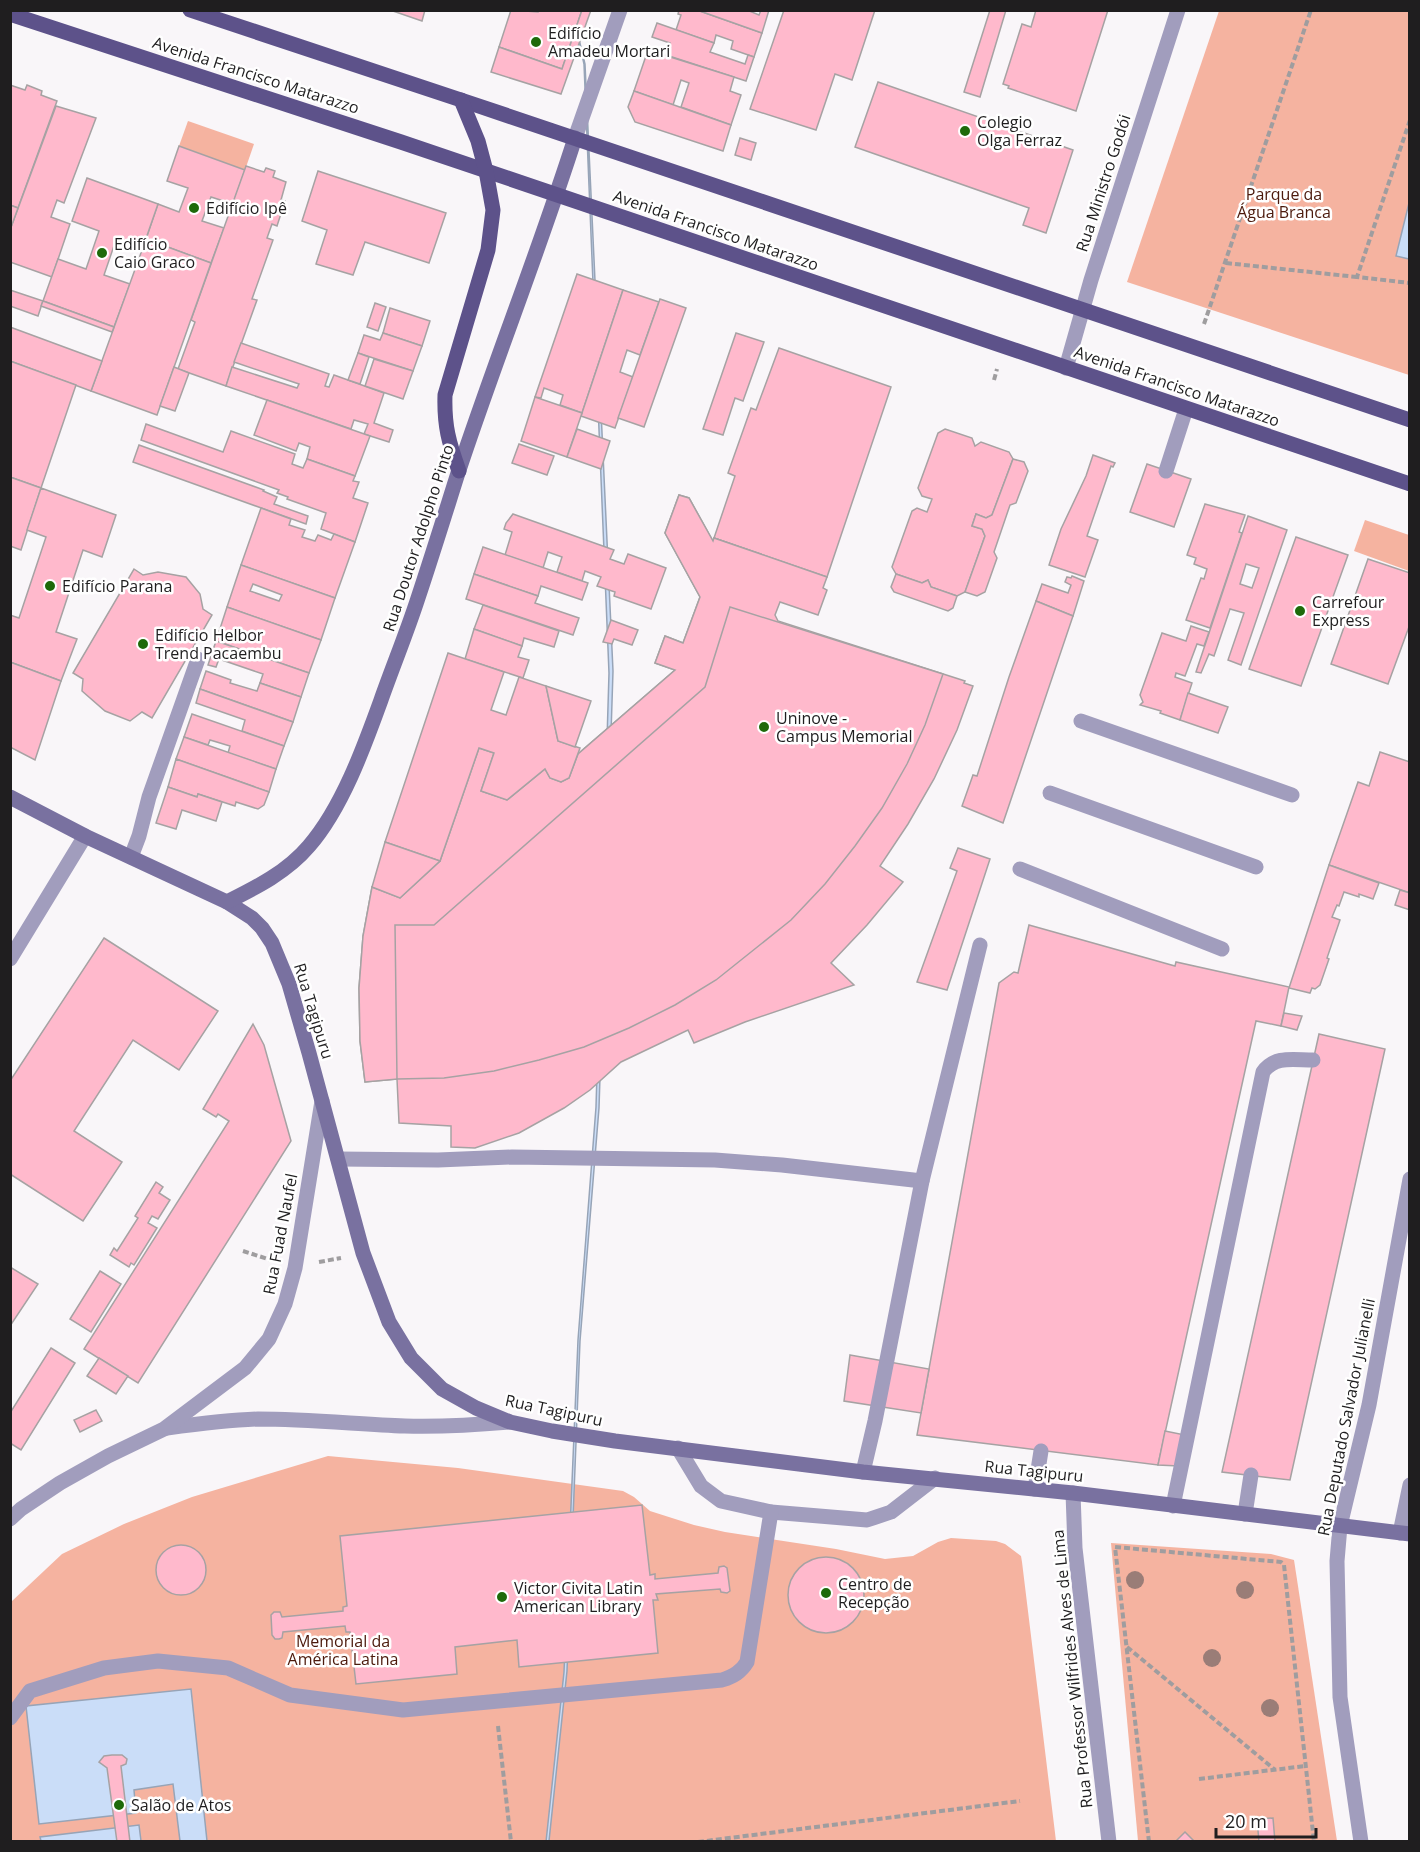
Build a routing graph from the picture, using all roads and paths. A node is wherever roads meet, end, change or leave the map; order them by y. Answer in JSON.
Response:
{"nodes":[{"id":1,"x":190,"y":10,"type":"edge"},
{"id":2,"x":620,"y":10,"type":"edge"},
{"id":3,"x":1178,"y":10,"type":"edge"},
{"id":4,"x":1311,"y":10,"type":"edge"},
{"id":5,"x":10,"y":14,"type":"edge"},
{"id":6,"x":461,"y":100,"type":"junction"},
{"id":7,"x":1410,"y":120,"type":"edge"},
{"id":8,"x":575,"y":138,"type":"junction"},
{"id":9,"x":486,"y":171,"type":"junction"},
{"id":10,"x":557,"y":195,"type":"junction"},
{"id":11,"x":1226,"y":263,"type":"junction"},
{"id":12,"x":1357,"y":277,"type":"junction"},
{"id":13,"x":1410,"y":283,"type":"edge"},
{"id":14,"x":1083,"y":310,"type":"junction"},
{"id":15,"x":1204,"y":324,"type":"dead end"},
{"id":16,"x":1066,"y":368,"type":"junction"},
{"id":17,"x":1186,"y":409,"type":"junction"},
{"id":18,"x":1410,"y":420,"type":"edge"},
{"id":19,"x":459,"y":471,"type":"junction"},
{"id":20,"x":1166,"y":471,"type":"dead end"},
{"id":21,"x":1410,"y":484,"type":"edge"},
{"id":22,"x":198,"y":659,"type":"dead end"},
{"id":23,"x":1081,"y":721,"type":"dead end"},
{"id":24,"x":1050,"y":793,"type":"dead end"},
{"id":25,"x":1292,"y":795,"type":"dead end"},
{"id":26,"x":10,"y":797,"type":"edge"},
{"id":27,"x":85,"y":836,"type":"junction"},
{"id":28,"x":131,"y":857,"type":"junction"},
{"id":29,"x":1256,"y":867,"type":"dead end"},
{"id":30,"x":1020,"y":869,"type":"dead end"},
{"id":31,"x":227,"y":902,"type":"junction"},
{"id":32,"x":981,"y":945,"type":"dead end"},
{"id":33,"x":1222,"y":949,"type":"dead end"},
{"id":34,"x":10,"y":959,"type":"edge"},
{"id":35,"x":1313,"y":1060,"type":"dead end"},
{"id":36,"x":322,"y":1101,"type":"junction"},
{"id":37,"x":338,"y":1160,"type":"junction"},
{"id":38,"x":1410,"y":1179,"type":"edge"},
{"id":39,"x":922,"y":1181,"type":"junction"},
{"id":40,"x":510,"y":1422,"type":"junction"},
{"id":41,"x":164,"y":1429,"type":"junction"},
{"id":42,"x":678,"y":1448,"type":"junction"},
{"id":43,"x":1041,"y":1451,"type":"dead end"},
{"id":44,"x":863,"y":1472,"type":"junction"},
{"id":45,"x":1251,"y":1475,"type":"dead end"},
{"id":46,"x":935,"y":1478,"type":"junction"},
{"id":47,"x":1410,"y":1485,"type":"edge"},
{"id":48,"x":1035,"y":1489,"type":"junction"},
{"id":49,"x":1073,"y":1493,"type":"junction"},
{"id":50,"x":1173,"y":1506,"type":"junction"},
{"id":51,"x":771,"y":1512,"type":"junction"},
{"id":52,"x":1245,"y":1514,"type":"junction"},
{"id":53,"x":10,"y":1519,"type":"edge"},
{"id":54,"x":1340,"y":1526,"type":"junction"},
{"id":55,"x":1405,"y":1533,"type":"edge"},
{"id":56,"x":1126,"y":1647,"type":"junction"},
{"id":57,"x":495,"y":1701,"type":"junction"},
{"id":58,"x":10,"y":1718,"type":"edge"},
{"id":59,"x":1305,"y":1766,"type":"junction"},
{"id":60,"x":1274,"y":1769,"type":"junction"},
{"id":61,"x":1199,"y":1779,"type":"dead end"},
{"id":62,"x":1020,"y":1801,"type":"dead end"},
{"id":63,"x":511,"y":1842,"type":"edge"},
{"id":64,"x":698,"y":1842,"type":"edge"},
{"id":65,"x":1109,"y":1842,"type":"edge"},
{"id":66,"x":1149,"y":1842,"type":"edge"},
{"id":67,"x":1314,"y":1842,"type":"edge"},
{"id":68,"x":1360,"y":1842,"type":"edge"}],
"edges":[{"from":1,"to":6,"type":"main road"},
{"from":2,"to":8,"type":"street"},
{"from":3,"to":14,"type":"street","name":"Rua Ministro Godói"},
{"from":4,"to":11,"type":"path"},
{"from":5,"to":9,"type":"main road","name":"Avenida Francisco Matarazzo"},
{"from":6,"to":8,"type":"main road"},
{"from":6,"to":9,"type":"main road"},
{"from":7,"to":12,"type":"path"},
{"from":8,"to":10,"type":"street","name":"Rua Doutor Adolpho Pinto"},
{"from":8,"to":14,"type":"main road"},
{"from":9,"to":10,"type":"main road","name":"Avenida Francisco Matarazzo"},
{"from":9,"to":19,"type":"main road"},
{"from":10,"to":16,"type":"main road","name":"Avenida Francisco Matarazzo"},
{"from":10,"to":19,"type":"street","name":"Rua Doutor Adolpho Pinto"},
{"from":11,"to":12,"type":"path"},
{"from":11,"to":15,"type":"path"},
{"from":12,"to":13,"type":"path"},
{"from":14,"to":16,"type":"street","name":"Rua Ministro Godói"},
{"from":14,"to":18,"type":"main road"},
{"from":16,"to":17,"type":"main road","name":"Avenida Francisco Matarazzo"},
{"from":17,"to":20,"type":"street"},
{"from":17,"to":21,"type":"main road","name":"Avenida Francisco Matarazzo"},
{"from":19,"to":31,"type":"street","name":"Rua Doutor Adolpho Pinto"},
{"from":22,"to":28,"type":"street"},
{"from":23,"to":25,"type":"street"},
{"from":24,"to":29,"type":"street"},
{"from":26,"to":27,"type":"street","name":"Rua Tagipuru"},
{"from":27,"to":28,"type":"street","name":"Rua Tagipuru"},
{"from":27,"to":34,"type":"street"},
{"from":28,"to":31,"type":"street","name":"Rua Tagipuru"},
{"from":30,"to":33,"type":"street"},
{"from":31,"to":36,"type":"street","name":"Rua Tagipuru"},
{"from":32,"to":39,"type":"street"},
{"from":35,"to":50,"type":"street"},
{"from":36,"to":37,"type":"street","name":"Rua Tagipuru"},
{"from":36,"to":41,"type":"street","name":"Rua Fuad Naufel"},
{"from":37,"to":39,"type":"street"},
{"from":37,"to":40,"type":"street","name":"Rua Tagipuru"},
{"from":38,"to":54,"type":"street","name":"Rua Deputado Salvador Julianelli"},
{"from":39,"to":44,"type":"street"},
{"from":40,"to":41,"type":"street","name":"Rua Fuad Naufel"},
{"from":40,"to":42,"type":"street","name":"Rua Tagipuru"},
{"from":41,"to":53,"type":"street","name":"Rua Fuad Naufel"},
{"from":42,"to":44,"type":"street","name":"Rua Tagipuru"},
{"from":42,"to":51,"type":"street"},
{"from":43,"to":48,"type":"street"},
{"from":44,"to":46,"type":"street","name":"Rua Tagipuru"},
{"from":45,"to":52,"type":"street"},
{"from":46,"to":48,"type":"street","name":"Rua Tagipuru"},
{"from":46,"to":51,"type":"street"},
{"from":47,"to":55,"type":"street"},
{"from":48,"to":49,"type":"street","name":"Rua Tagipuru"},
{"from":49,"to":50,"type":"street","name":"Rua Tagipuru"},
{"from":49,"to":65,"type":"street","name":"Rua Professor Wilfrides Alves de Lima"},
{"from":50,"to":52,"type":"street","name":"Rua Tagipuru"},
{"from":51,"to":57,"type":"street"},
{"from":52,"to":54,"type":"street","name":"Rua Tagipuru"},
{"from":54,"to":55,"type":"street","name":"Rua Tagipuru"},
{"from":54,"to":68,"type":"street","name":"Rua Deputado Salvador Julianelli"},
{"from":56,"to":59,"type":"path"},
{"from":56,"to":60,"type":"path"},
{"from":56,"to":66,"type":"path"},
{"from":57,"to":58,"type":"street"},
{"from":57,"to":63,"type":"path"},
{"from":59,"to":60,"type":"path"},
{"from":59,"to":67,"type":"path"},
{"from":60,"to":61,"type":"path"},
{"from":62,"to":64,"type":"path"}]}
